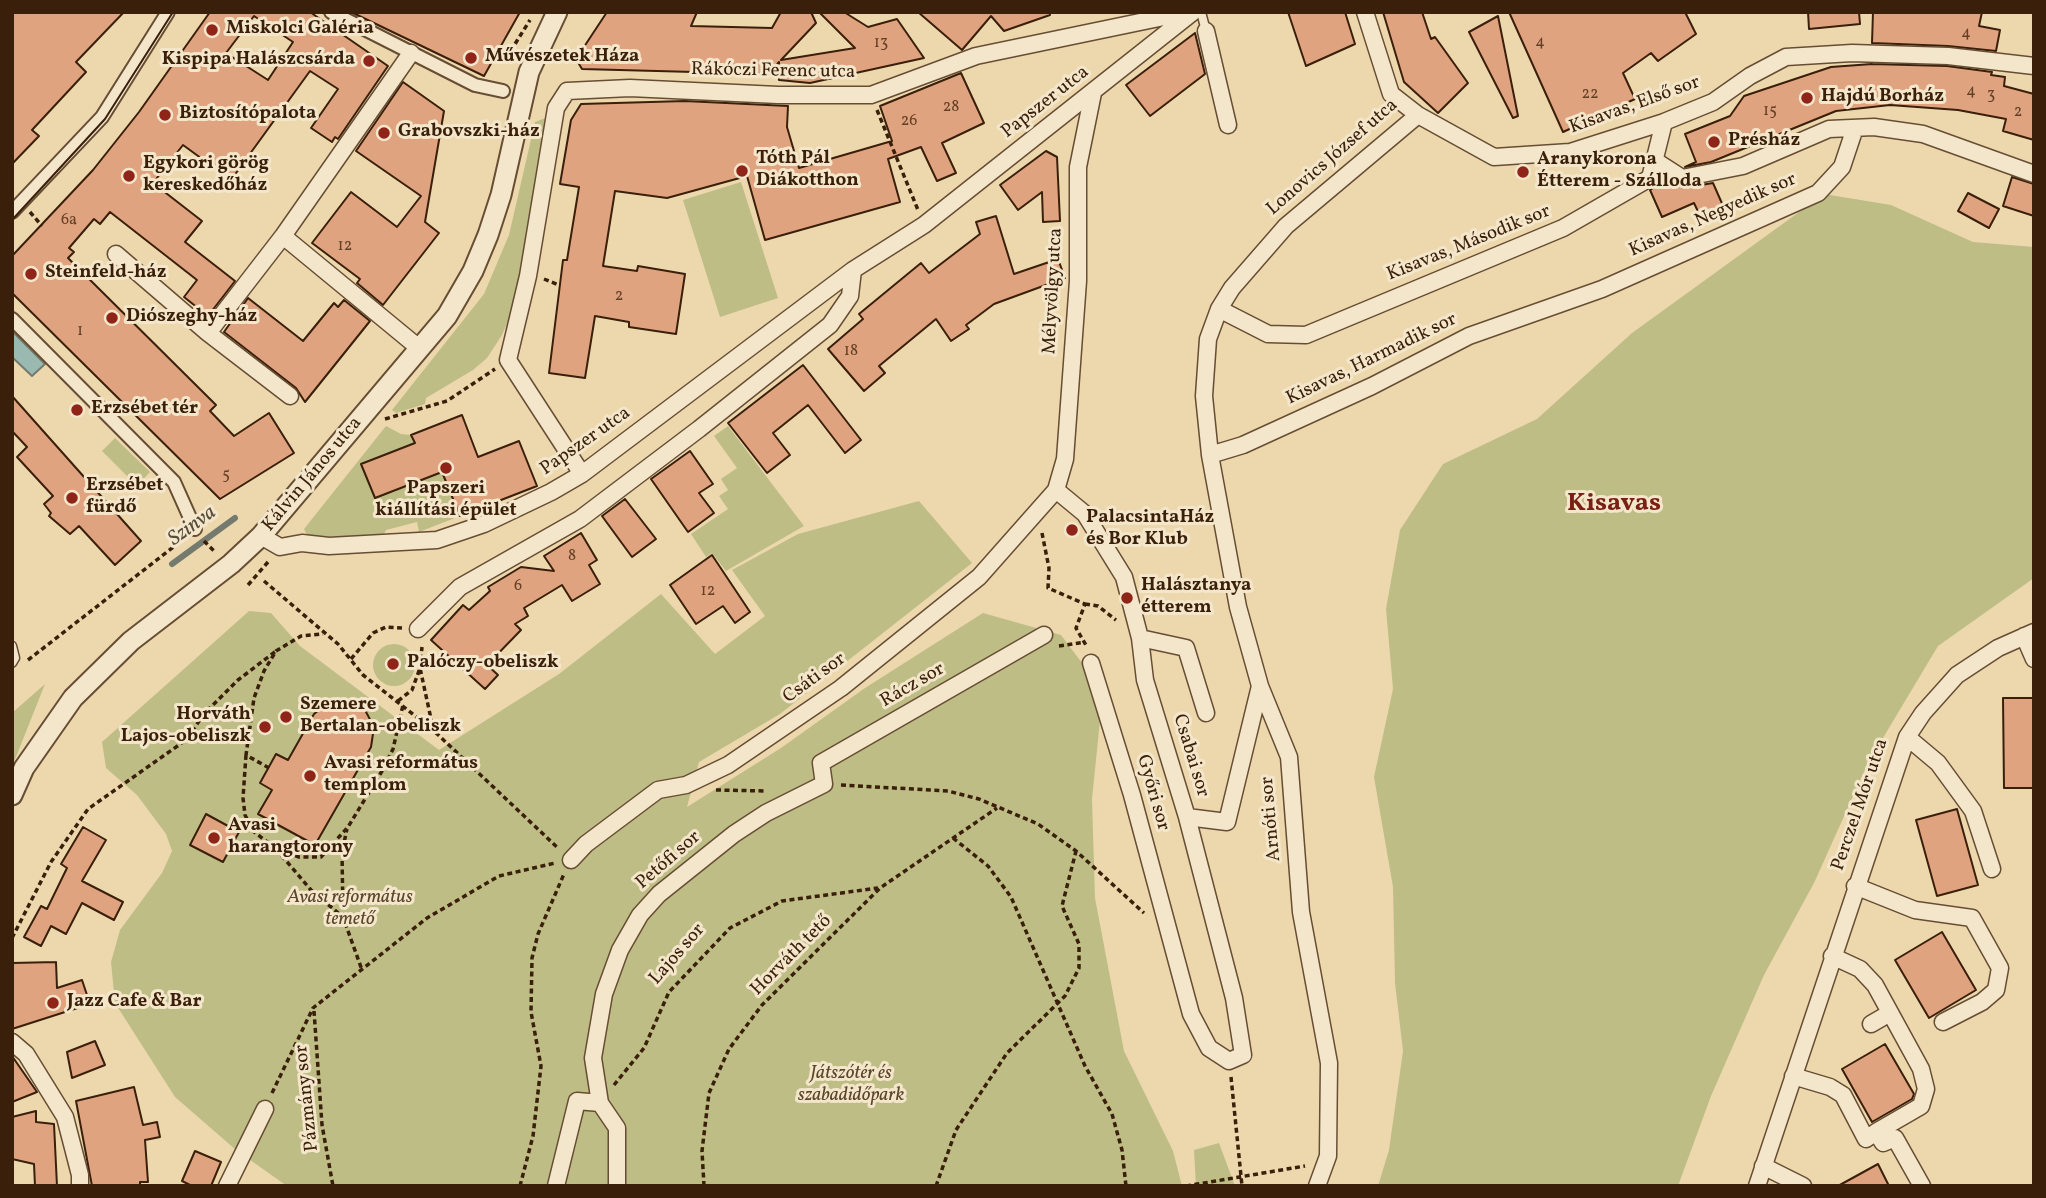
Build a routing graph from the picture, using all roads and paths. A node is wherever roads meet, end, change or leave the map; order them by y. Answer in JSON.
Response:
{"nodes":[{"id":1,"x":168,"y":12,"type":"edge"},
{"id":2,"x":331,"y":12,"type":"edge"},
{"id":3,"x":557,"y":12,"type":"edge"},
{"id":4,"x":1190,"y":12,"type":"edge"},
{"id":5,"x":1201,"y":12,"type":"edge"},
{"id":6,"x":1365,"y":12,"type":"edge"},
{"id":7,"x":1206,"y":31,"type":"joint"},
{"id":8,"x":411,"y":52,"type":"junction"},
{"id":9,"x":2034,"y":66,"type":"edge"},
{"id":10,"x":513,"y":92,"type":"junction"},
{"id":11,"x":1093,"y":93,"type":"junction"},
{"id":12,"x":871,"y":95,"type":"junction"},
{"id":13,"x":1418,"y":115,"type":"junction"},
{"id":14,"x":1664,"y":122,"type":"junction"},
{"id":15,"x":1228,"y":125,"type":"dead end"},
{"id":16,"x":1855,"y":128,"type":"junction"},
{"id":17,"x":1654,"y":160,"type":"junction"},
{"id":18,"x":2034,"y":174,"type":"edge"},
{"id":19,"x":12,"y":212,"type":"edge"},
{"id":20,"x":924,"y":225,"type":"junction"},
{"id":21,"x":283,"y":236,"type":"junction"},
{"id":22,"x":116,"y":254,"type":"dead end"},
{"id":23,"x":853,"y":270,"type":"junction"},
{"id":24,"x":1554,"y":306,"type":"joint"},
{"id":25,"x":1219,"y":309,"type":"junction"},
{"id":26,"x":12,"y":319,"type":"edge"},
{"id":27,"x":208,"y":332,"type":"junction"},
{"id":28,"x":419,"y":348,"type":"junction"},
{"id":29,"x":508,"y":360,"type":"junction"},
{"id":30,"x":290,"y":396,"type":"dead end"},
{"id":31,"x":380,"y":420,"type":"dead end"},
{"id":32,"x":1210,"y":455,"type":"junction"},
{"id":33,"x":582,"y":474,"type":"junction"},
{"id":34,"x":1056,"y":490,"type":"junction"},
{"id":35,"x":1036,"y":513,"type":"junction"},
{"id":36,"x":195,"y":529,"type":"joint"},
{"id":37,"x":261,"y":537,"type":"junction"},
{"id":38,"x":280,"y":547,"type":"junction"},
{"id":39,"x":264,"y":581,"type":"dead end"},
{"id":40,"x":253,"y":591,"type":"dead end"},
{"id":41,"x":1085,"y":604,"type":"junction"},
{"id":42,"x":386,"y":627,"type":"dead end"},
{"id":43,"x":418,"y":629,"type":"dead end"},
{"id":44,"x":323,"y":634,"type":"junction"},
{"id":45,"x":2029,"y":634,"type":"edge"},
{"id":46,"x":1140,"y":638,"type":"junction"},
{"id":47,"x":1049,"y":641,"type":"joint"},
{"id":48,"x":1085,"y":642,"type":"junction"},
{"id":49,"x":12,"y":646,"type":"edge"},
{"id":50,"x":422,"y":646,"type":"dead end"},
{"id":51,"x":276,"y":651,"type":"junction"},
{"id":52,"x":351,"y":659,"type":"junction"},
{"id":53,"x":2034,"y":659,"type":"edge"},
{"id":54,"x":12,"y":663,"type":"edge"},
{"id":55,"x":1091,"y":663,"type":"joint"},
{"id":56,"x":23,"y":664,"type":"dead end"},
{"id":57,"x":420,"y":668,"type":"junction"},
{"id":58,"x":1259,"y":686,"type":"junction"},
{"id":59,"x":398,"y":701,"type":"junction"},
{"id":60,"x":403,"y":705,"type":"junction"},
{"id":61,"x":1206,"y":713,"type":"dead end"},
{"id":62,"x":433,"y":730,"type":"junction"},
{"id":63,"x":1907,"y":737,"type":"junction"},
{"id":64,"x":246,"y":755,"type":"junction"},
{"id":65,"x":269,"y":768,"type":"dead end"},
{"id":66,"x":824,"y":784,"type":"junction"},
{"id":67,"x":686,"y":785,"type":"junction"},
{"id":68,"x":768,"y":791,"type":"dead end"},
{"id":69,"x":12,"y":795,"type":"edge"},
{"id":70,"x":997,"y":808,"type":"junction"},
{"id":71,"x":1187,"y":817,"type":"junction"},
{"id":72,"x":348,"y":827,"type":"junction"},
{"id":73,"x":954,"y":838,"type":"junction"},
{"id":74,"x":275,"y":848,"type":"junction"},
{"id":75,"x":1076,"y":851,"type":"junction"},
{"id":76,"x":571,"y":860,"type":"junction"},
{"id":77,"x":1992,"y":869,"type":"dead end"},
{"id":78,"x":1855,"y":886,"type":"junction"},
{"id":79,"x":880,"y":888,"type":"junction"},
{"id":80,"x":343,"y":917,"type":"junction"},
{"id":81,"x":1168,"y":935,"type":"junction"},
{"id":82,"x":12,"y":938,"type":"edge"},
{"id":83,"x":1832,"y":956,"type":"junction"},
{"id":84,"x":362,"y":970,"type":"junction"},
{"id":85,"x":1058,"y":1003,"type":"junction"},
{"id":86,"x":313,"y":1008,"type":"junction"},
{"id":87,"x":1890,"y":1013,"type":"junction"},
{"id":88,"x":1943,"y":1022,"type":"dead end"},
{"id":89,"x":1871,"y":1024,"type":"dead end"},
{"id":90,"x":12,"y":1042,"type":"edge"},
{"id":91,"x":1236,"y":1058,"type":"junction"},
{"id":92,"x":1793,"y":1076,"type":"junction"},
{"id":93,"x":600,"y":1103,"type":"junction"},
{"id":94,"x":265,"y":1109,"type":"joint"},
{"id":95,"x":1876,"y":1132,"type":"junction"},
{"id":96,"x":1326,"y":1163,"type":"junction"},
{"id":97,"x":1763,"y":1166,"type":"junction"},
{"id":98,"x":1241,"y":1176,"type":"junction"},
{"id":99,"x":80,"y":1186,"type":"edge"},
{"id":100,"x":227,"y":1186,"type":"edge"},
{"id":101,"x":333,"y":1186,"type":"edge"},
{"id":102,"x":520,"y":1186,"type":"edge"},
{"id":103,"x":556,"y":1186,"type":"edge"},
{"id":104,"x":617,"y":1186,"type":"edge"},
{"id":105,"x":704,"y":1186,"type":"edge"},
{"id":106,"x":936,"y":1186,"type":"edge"},
{"id":107,"x":1126,"y":1186,"type":"edge"},
{"id":108,"x":1186,"y":1186,"type":"edge"},
{"id":109,"x":1242,"y":1186,"type":"edge"},
{"id":110,"x":1317,"y":1186,"type":"edge"},
{"id":111,"x":1757,"y":1186,"type":"edge"},
{"id":112,"x":1804,"y":1186,"type":"edge"},
{"id":113,"x":1922,"y":1186,"type":"edge"}],
"edges":[{"from":1,"to":19,"type":"street"},
{"from":2,"to":8,"type":"street"},
{"from":3,"to":10,"type":"street","name":"Kálvin János utca"},
{"from":4,"to":11,"type":"street","name":"Papszer utca"},
{"from":4,"to":12,"type":"street","name":"Rákóczi Ferenc utca"},
{"from":5,"to":7,"type":"lane"},
{"from":6,"to":13,"type":"street","name":"Lonovics József utca"},
{"from":7,"to":15,"type":"street"},
{"from":8,"to":10,"type":"street"},
{"from":8,"to":21,"type":"street"},
{"from":9,"to":14,"type":"street","name":"Kisavas, Első sor"},
{"from":10,"to":28,"type":"street","name":"Kálvin János utca"},
{"from":11,"to":20,"type":"street","name":"Papszer utca"},
{"from":11,"to":34,"type":"street","name":"Mélyvölgy utca"},
{"from":12,"to":20,"type":"path"},
{"from":12,"to":29,"type":"street","name":"Rákóczi Ferenc utca"},
{"from":13,"to":14,"type":"street","name":"Kisavas, Első sor"},
{"from":13,"to":25,"type":"street","name":"Lonovics József utca"},
{"from":14,"to":17,"type":"street"},
{"from":16,"to":17,"type":"street"},
{"from":16,"to":18,"type":"street"},
{"from":16,"to":24,"type":"street","name":"Kisavas, Negyedik sor"},
{"from":17,"to":25,"type":"street","name":"Kisavas, Második sor"},
{"from":20,"to":23,"type":"street","name":"Papszer utca"},
{"from":21,"to":27,"type":"street"},
{"from":21,"to":28,"type":"street"},
{"from":22,"to":27,"type":"street"},
{"from":23,"to":33,"type":"street","name":"Papszer utca"},
{"from":23,"to":43,"type":"street"},
{"from":24,"to":32,"type":"street","name":"Kisavas, Harmadik sor"},
{"from":25,"to":32,"type":"street","name":"Lonovics József utca"},
{"from":26,"to":36,"type":"street"},
{"from":27,"to":30,"type":"street"},
{"from":28,"to":37,"type":"street","name":"Kálvin János utca"},
{"from":29,"to":31,"type":"path"},
{"from":29,"to":33,"type":"street"},
{"from":32,"to":58,"type":"street","name":"Arnóti sor"},
{"from":33,"to":38,"type":"street","name":"Papszer utca"},
{"from":34,"to":35,"type":"street","name":"Csáti sor"},
{"from":34,"to":46,"type":"street","name":"Csabai sor"},
{"from":35,"to":41,"type":"path"},
{"from":35,"to":67,"type":"street","name":"Csáti sor"},
{"from":36,"to":56,"type":"path"},
{"from":37,"to":38,"type":"street"},
{"from":37,"to":69,"type":"street","name":"Kálvin János utca"},
{"from":38,"to":40,"type":"path"},
{"from":39,"to":44,"type":"path"},
{"from":41,"to":46,"type":"path"},
{"from":41,"to":48,"type":"path"},
{"from":42,"to":52,"type":"path"},
{"from":44,"to":51,"type":"path"},
{"from":44,"to":52,"type":"path"},
{"from":45,"to":53,"type":"street","name":"Perczel Mór utca"},
{"from":45,"to":63,"type":"street","name":"Perczel Mór utca"},
{"from":46,"to":61,"type":"street"},
{"from":46,"to":71,"type":"street","name":"Csabai sor"},
{"from":47,"to":48,"type":"path"},
{"from":47,"to":66,"type":"street","name":"Rácz sor"},
{"from":48,"to":55,"type":"path"},
{"from":49,"to":54,"type":"lane"},
{"from":50,"to":57,"type":"path"},
{"from":51,"to":64,"type":"path"},
{"from":51,"to":82,"type":"path"},
{"from":52,"to":59,"type":"path"},
{"from":55,"to":81,"type":"street","name":"Győri sor"},
{"from":57,"to":59,"type":"path"},
{"from":57,"to":62,"type":"path"},
{"from":58,"to":71,"type":"street"},
{"from":58,"to":96,"type":"street","name":"Arnóti sor"},
{"from":59,"to":60,"type":"path"},
{"from":60,"to":62,"type":"path"},
{"from":60,"to":72,"type":"path"},
{"from":62,"to":76,"type":"path"},
{"from":63,"to":77,"type":"street","name":"Perczel Mór utca"},
{"from":63,"to":78,"type":"street","name":"Perczel Mór utca"},
{"from":64,"to":65,"type":"path"},
{"from":64,"to":74,"type":"path"},
{"from":66,"to":70,"type":"path"},
{"from":66,"to":93,"type":"street","name":"Petőfi sor"},
{"from":67,"to":68,"type":"path"},
{"from":67,"to":76,"type":"street","name":"Csáti sor"},
{"from":70,"to":73,"type":"path","name":"Horváth tető"},
{"from":70,"to":75,"type":"path"},
{"from":71,"to":91,"type":"street","name":"Csabai sor"},
{"from":72,"to":74,"type":"path"},
{"from":72,"to":80,"type":"path"},
{"from":73,"to":79,"type":"path","name":"Horváth tető"},
{"from":73,"to":85,"type":"path"},
{"from":74,"to":80,"type":"path"},
{"from":75,"to":81,"type":"path"},
{"from":75,"to":85,"type":"path"},
{"from":76,"to":84,"type":"path"},
{"from":76,"to":102,"type":"path"},
{"from":78,"to":83,"type":"street","name":"Perczel Mór utca"},
{"from":78,"to":88,"type":"street","name":"Perczel Mór utca"},
{"from":79,"to":93,"type":"path","name":"Lajos sor"},
{"from":79,"to":105,"type":"path","name":"Horváth tető"},
{"from":80,"to":84,"type":"path"},
{"from":81,"to":91,"type":"street","name":"Győri sor"},
{"from":83,"to":87,"type":"street"},
{"from":83,"to":92,"type":"street","name":"Perczel Mór utca"},
{"from":84,"to":86,"type":"path"},
{"from":85,"to":106,"type":"path"},
{"from":85,"to":107,"type":"path"},
{"from":86,"to":94,"type":"path"},
{"from":86,"to":101,"type":"path","name":"Pázmány sor"},
{"from":87,"to":89,"type":"street"},
{"from":87,"to":95,"type":"street"},
{"from":90,"to":99,"type":"street"},
{"from":91,"to":98,"type":"path"},
{"from":92,"to":95,"type":"street"},
{"from":92,"to":97,"type":"street","name":"Perczel Mór utca"},
{"from":93,"to":103,"type":"street"},
{"from":93,"to":104,"type":"street"},
{"from":94,"to":100,"type":"street"},
{"from":95,"to":113,"type":"street"},
{"from":96,"to":98,"type":"path"},
{"from":96,"to":110,"type":"street","name":"Arnóti sor"},
{"from":97,"to":111,"type":"street","name":"Perczel Mór utca"},
{"from":97,"to":112,"type":"street"},
{"from":98,"to":108,"type":"path"},
{"from":98,"to":109,"type":"path"}]}
